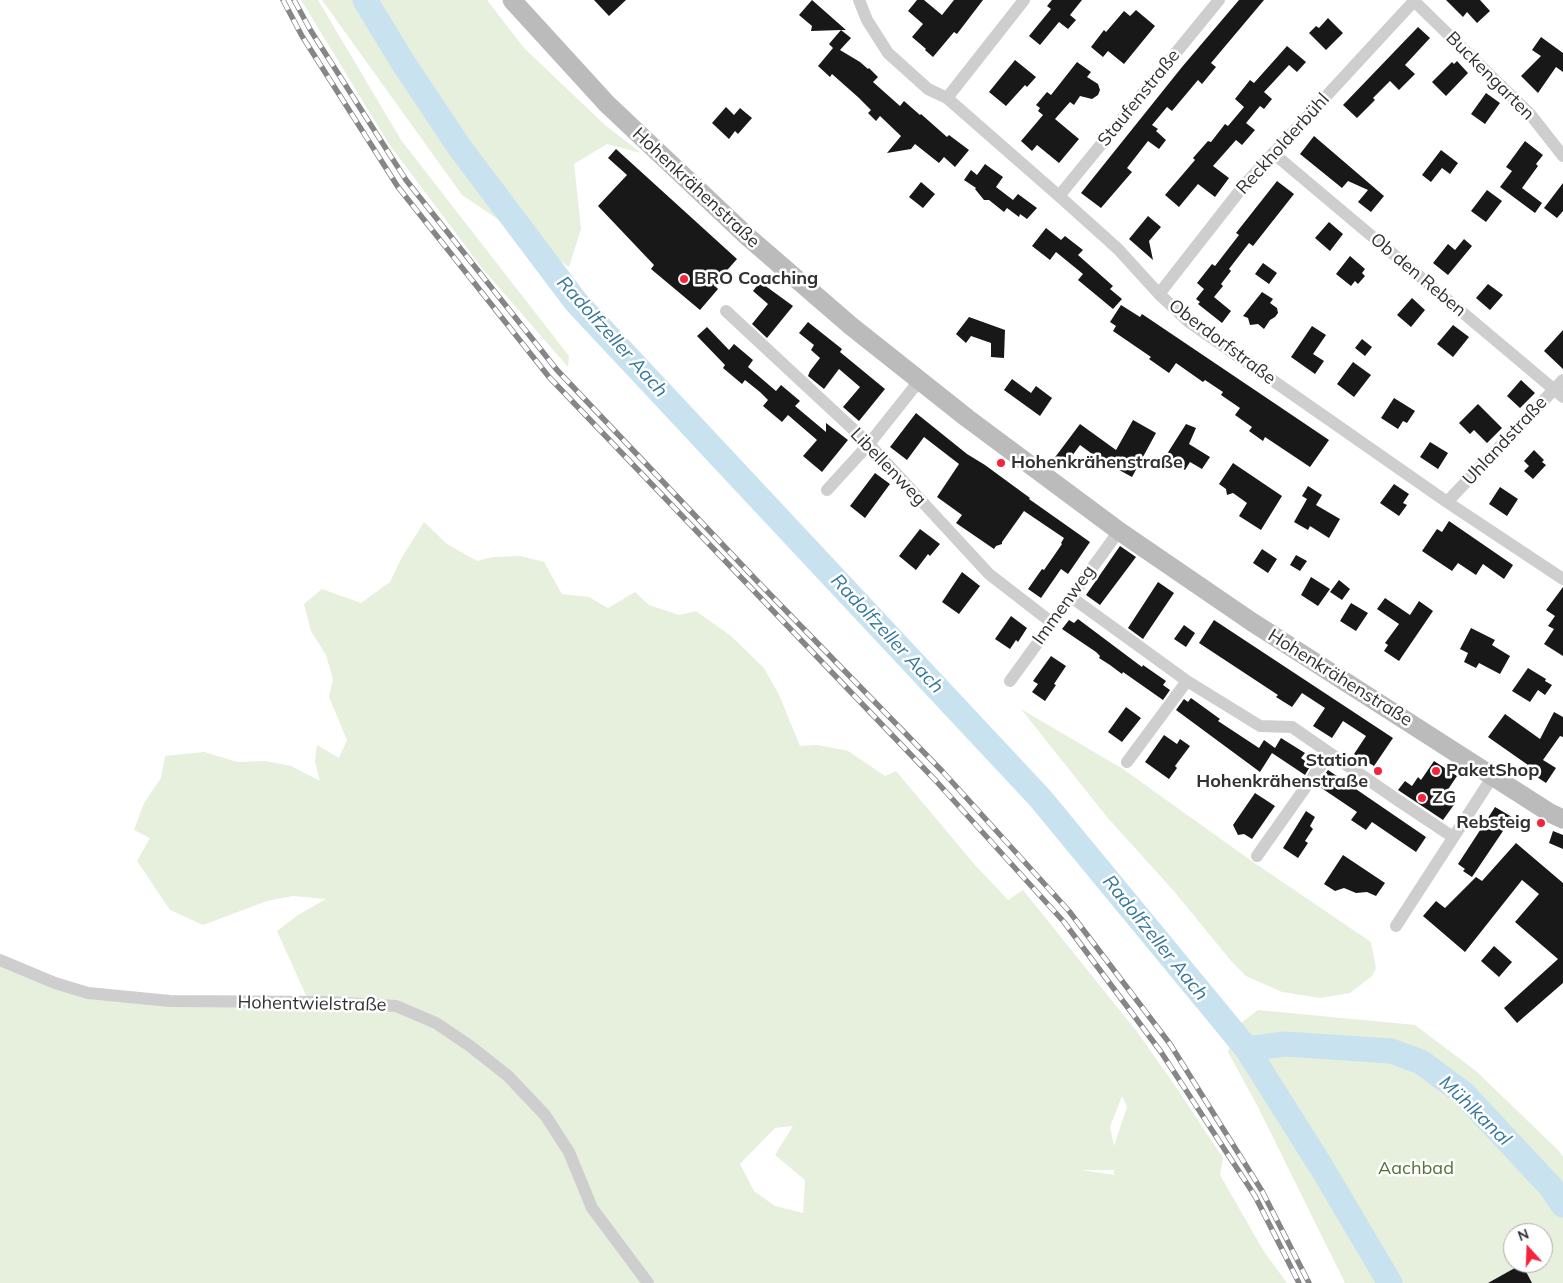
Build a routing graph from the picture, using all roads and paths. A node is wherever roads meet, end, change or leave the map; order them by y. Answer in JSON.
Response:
{"nodes":[{"id":1,"x":512,"y":0,"type":"edge"},
{"id":2,"x":859,"y":0,"type":"edge"},
{"id":3,"x":1024,"y":0,"type":"edge"},
{"id":4,"x":1219,"y":0,"type":"edge"},
{"id":5,"x":1414,"y":0,"type":"edge"},
{"id":6,"x":947,"y":98,"type":"junction"},
{"id":7,"x":1273,"y":153,"type":"junction"},
{"id":8,"x":1563,"y":156,"type":"edge"},
{"id":9,"x":1059,"y":196,"type":"junction"},
{"id":10,"x":1159,"y":294,"type":"junction"},
{"id":11,"x":726,"y":311,"type":"dead end"},
{"id":12,"x":1563,"y":380,"type":"edge"},
{"id":13,"x":919,"y":381,"type":"junction"},
{"id":14,"x":1558,"y":393,"type":"edge"},
{"id":15,"x":868,"y":444,"type":"junction"},
{"id":16,"x":827,"y":490,"type":"dead end"},
{"id":17,"x":1447,"y":502,"type":"junction"},
{"id":18,"x":1119,"y":530,"type":"junction"},
{"id":19,"x":1563,"y":579,"type":"edge"},
{"id":20,"x":1071,"y":597,"type":"junction"},
{"id":21,"x":1051,"y":622,"type":"junction"},
{"id":22,"x":1186,"y":680,"type":"junction"},
{"id":23,"x":1010,"y":681,"type":"dead end"},
{"id":24,"x":1329,"y":754,"type":"junction"},
{"id":25,"x":1127,"y":762,"type":"dead end"},
{"id":26,"x":1493,"y":776,"type":"junction"},
{"id":27,"x":1563,"y":819,"type":"edge"},
{"id":28,"x":1453,"y":837,"type":"junction"},
{"id":29,"x":1257,"y":856,"type":"dead end"},
{"id":30,"x":1396,"y":926,"type":"dead end"},
{"id":31,"x":0,"y":960,"type":"edge"},
{"id":32,"x":648,"y":1283,"type":"edge"}],
"edges":[{"from":1,"to":13,"type":"main road","name":"Hohenkrähenstraße"},
{"from":2,"to":6,"type":"street","name":"Oberdorfstraße"},
{"from":3,"to":6,"type":"street"},
{"from":4,"to":9,"type":"street","name":"Staufenstraße"},
{"from":5,"to":7,"type":"street","name":"Reckholderbühl"},
{"from":5,"to":8,"type":"street","name":"Buckengarten"},
{"from":6,"to":9,"type":"street","name":"Oberdorfstraße"},
{"from":7,"to":10,"type":"street","name":"Reckholderbühl"},
{"from":7,"to":14,"type":"street","name":"Ob den Reben"},
{"from":9,"to":10,"type":"street","name":"Oberdorfstraße"},
{"from":10,"to":17,"type":"street","name":"Oberdorfstraße"},
{"from":11,"to":15,"type":"street","name":"Libellenweg"},
{"from":12,"to":14,"type":"street","name":"Uhlandstraße"},
{"from":13,"to":15,"type":"street"},
{"from":13,"to":18,"type":"main road","name":"Hohenkrähenstraße"},
{"from":14,"to":17,"type":"street","name":"Uhlandstraße"},
{"from":15,"to":16,"type":"street"},
{"from":15,"to":21,"type":"street","name":"Libellenweg"},
{"from":17,"to":19,"type":"street","name":"Oberdorfstraße"},
{"from":18,"to":20,"type":"street","name":"Immenweg"},
{"from":18,"to":26,"type":"main road","name":"Hohenkrähenstraße"},
{"from":20,"to":21,"type":"street","name":"Immenweg"},
{"from":20,"to":22,"type":"street"},
{"from":21,"to":23,"type":"street","name":"Immenweg"},
{"from":22,"to":24,"type":"street"},
{"from":22,"to":25,"type":"street"},
{"from":24,"to":28,"type":"street"},
{"from":24,"to":29,"type":"street"},
{"from":26,"to":27,"type":"main road","name":"Hohenkrähenstraße"},
{"from":26,"to":28,"type":"street"},
{"from":28,"to":30,"type":"street"},
{"from":31,"to":32,"type":"street","name":"Hohentwielstraße"}]}
